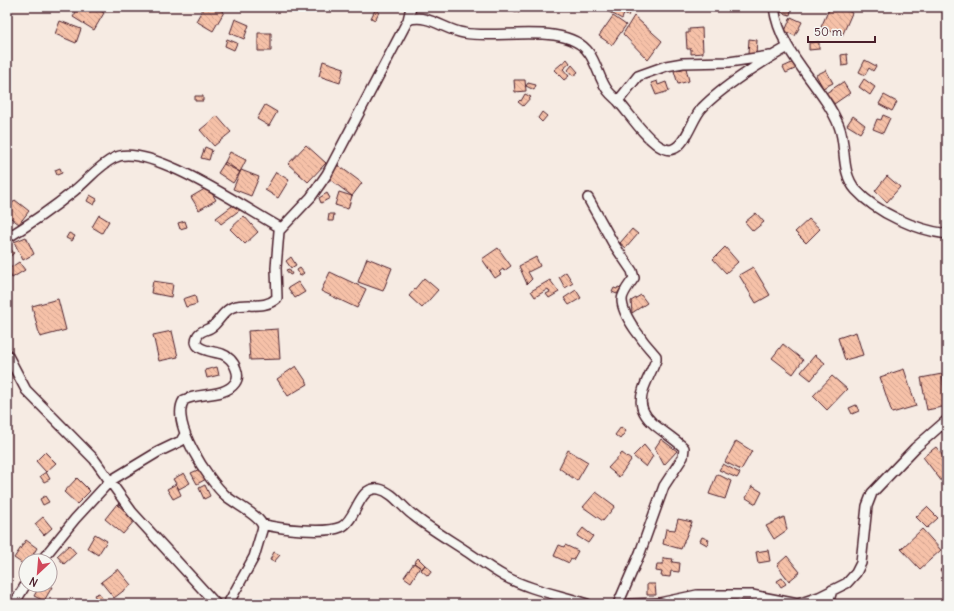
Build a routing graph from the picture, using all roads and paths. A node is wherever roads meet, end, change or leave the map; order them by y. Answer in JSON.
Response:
{"nodes":[{"id":1,"x":411,"y":7,"type":"edge"},
{"id":2,"x":774,"y":7,"type":"edge"},
{"id":3,"x":408,"y":20,"type":"junction"},
{"id":4,"x":788,"y":47,"type":"junction"},
{"id":5,"x":771,"y":56,"type":"junction"},
{"id":6,"x":618,"y":100,"type":"junction"},
{"id":7,"x":588,"y":198,"type":"dead end"},
{"id":8,"x":281,"y":228,"type":"junction"},
{"id":9,"x":947,"y":234,"type":"edge"},
{"id":10,"x":7,"y":238,"type":"edge"},
{"id":11,"x":7,"y":354,"type":"edge"},
{"id":12,"x":947,"y":420,"type":"edge"},
{"id":13,"x":185,"y":434,"type":"junction"},
{"id":14,"x":110,"y":481,"type":"junction"},
{"id":15,"x":262,"y":524,"type":"junction"},
{"id":16,"x":48,"y":553,"type":"edge"},
{"id":17,"x":832,"y":590,"type":"junction"},
{"id":18,"x":21,"y":593,"type":"edge"},
{"id":19,"x":14,"y":604,"type":"edge"},
{"id":20,"x":216,"y":604,"type":"edge"},
{"id":21,"x":228,"y":604,"type":"edge"},
{"id":22,"x":587,"y":604,"type":"edge"},
{"id":23,"x":618,"y":604,"type":"edge"},
{"id":24,"x":630,"y":604,"type":"edge"},
{"id":25,"x":828,"y":604,"type":"edge"}],
"edges":[{"from":1,"to":3,"type":"street"},
{"from":2,"to":4,"type":"street"},
{"from":3,"to":6,"type":"street"},
{"from":3,"to":8,"type":"street"},
{"from":4,"to":5,"type":"street"},
{"from":4,"to":9,"type":"street"},
{"from":5,"to":6,"type":"street"},
{"from":5,"to":6,"type":"street"},
{"from":7,"to":23,"type":"street"},
{"from":8,"to":10,"type":"street"},
{"from":8,"to":13,"type":"street"},
{"from":11,"to":14,"type":"street"},
{"from":12,"to":17,"type":"street"},
{"from":13,"to":14,"type":"street"},
{"from":13,"to":15,"type":"street"},
{"from":14,"to":16,"type":"street"},
{"from":14,"to":20,"type":"street"},
{"from":15,"to":21,"type":"street"},
{"from":15,"to":22,"type":"street"},
{"from":17,"to":24,"type":"street"},
{"from":17,"to":25,"type":"street"},
{"from":18,"to":19,"type":"street"}]}
